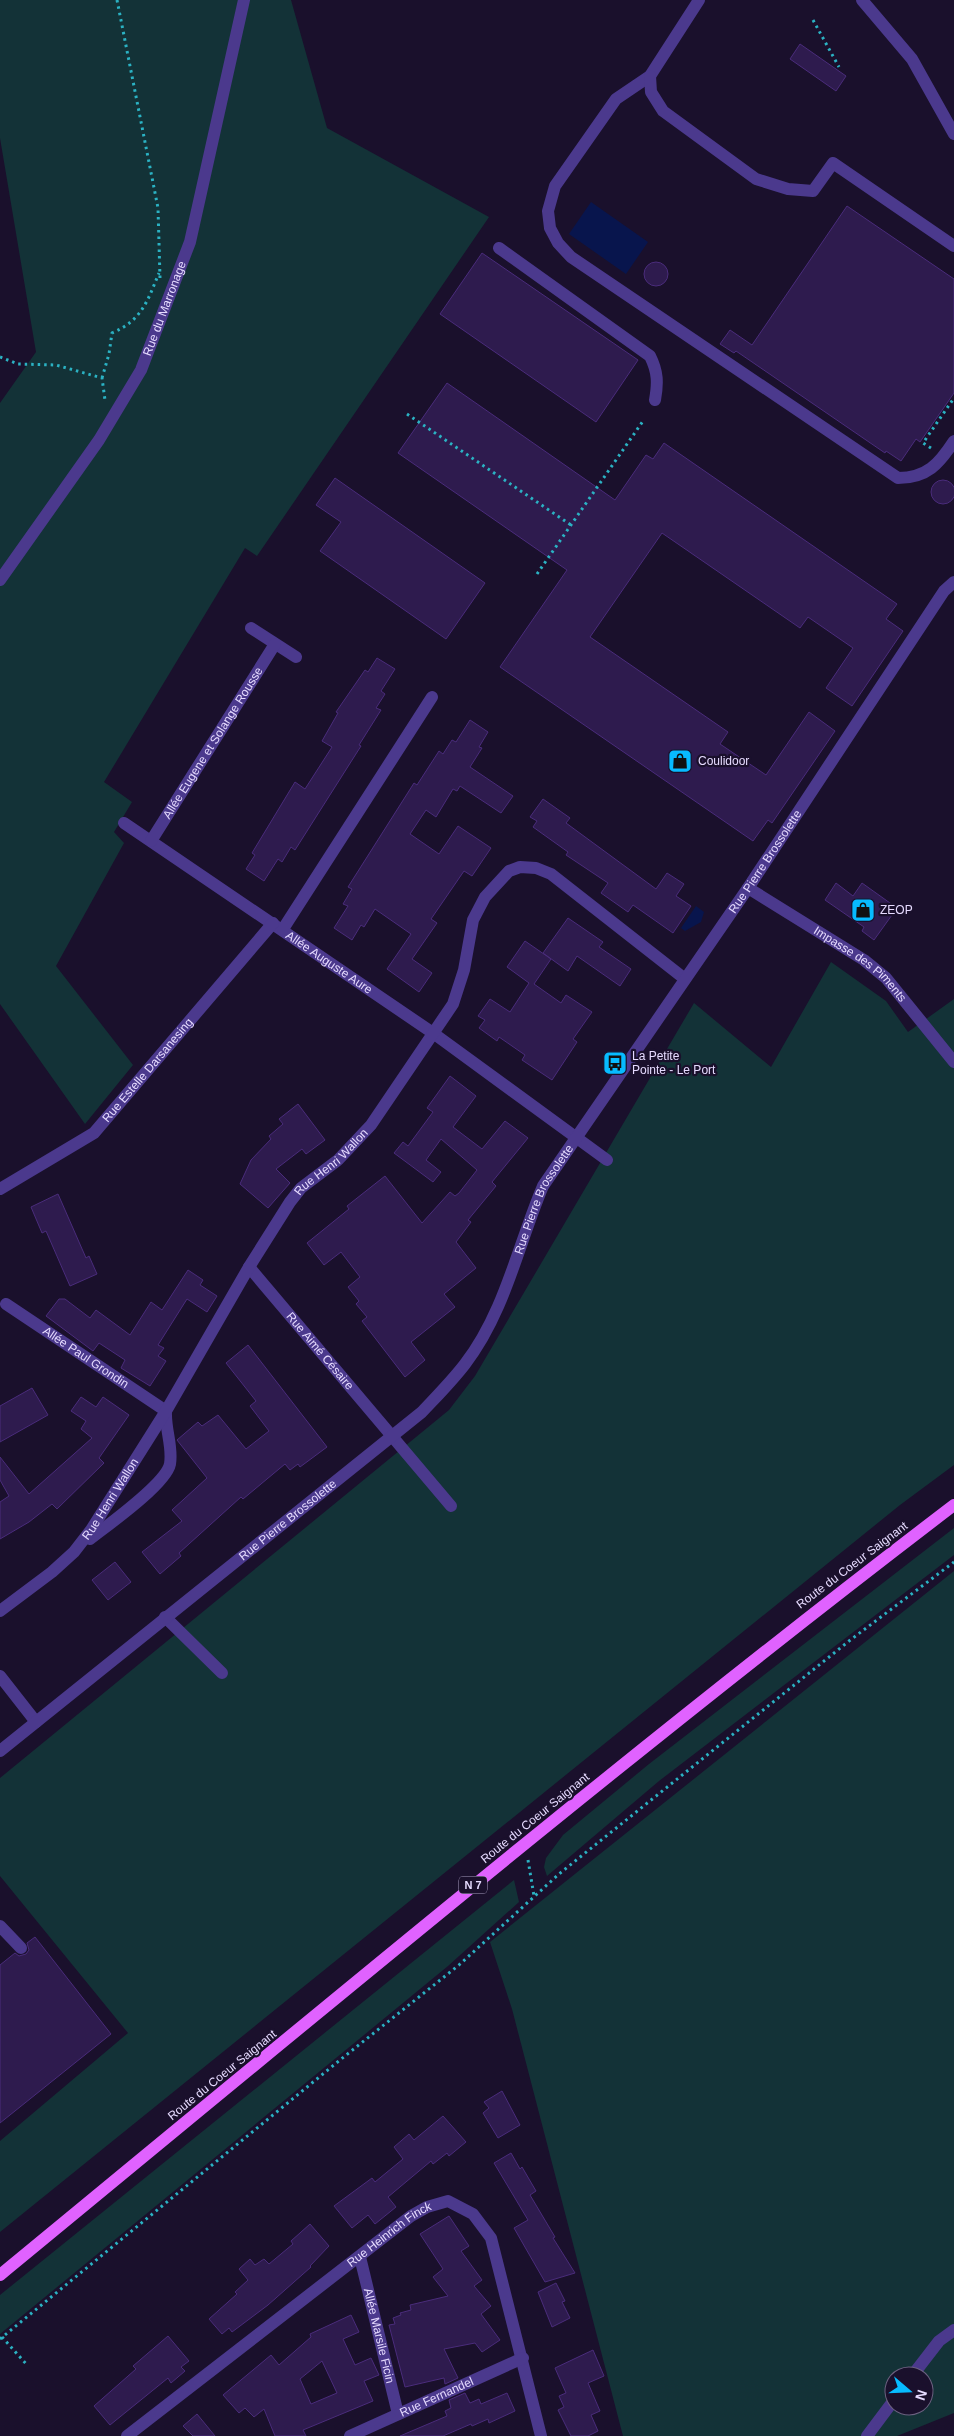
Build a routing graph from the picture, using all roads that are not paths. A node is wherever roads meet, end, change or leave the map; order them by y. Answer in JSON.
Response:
{"nodes":[{"id":1,"x":244,"y":0,"type":"edge"},
{"id":2,"x":699,"y":0,"type":"edge"},
{"id":3,"x":862,"y":0,"type":"edge"},
{"id":4,"x":650,"y":76,"type":"junction"},
{"id":5,"x":954,"y":134,"type":"edge"},
{"id":6,"x":954,"y":246,"type":"edge"},
{"id":7,"x":499,"y":248,"type":"dead end"},
{"id":8,"x":655,"y":400,"type":"dead end"},
{"id":9,"x":954,"y":441,"type":"edge"},
{"id":10,"x":0,"y":580,"type":"edge"},
{"id":11,"x":954,"y":582,"type":"edge"},
{"id":12,"x":251,"y":628,"type":"dead end"},
{"id":13,"x":275,"y":644,"type":"junction"},
{"id":14,"x":296,"y":657,"type":"dead end"},
{"id":15,"x":432,"y":697,"type":"dead end"},
{"id":16,"x":124,"y":823,"type":"dead end"},
{"id":17,"x":151,"y":841,"type":"junction"},
{"id":18,"x":748,"y":888,"type":"junction"},
{"id":19,"x":278,"y":926,"type":"junction"},
{"id":20,"x":685,"y":979,"type":"junction"},
{"id":21,"x":433,"y":1033,"type":"junction"},
{"id":22,"x":954,"y":1062,"type":"edge"},
{"id":23,"x":576,"y":1138,"type":"junction"},
{"id":24,"x":607,"y":1160,"type":"dead end"},
{"id":25,"x":0,"y":1189,"type":"edge"},
{"id":26,"x":249,"y":1267,"type":"junction"},
{"id":27,"x":6,"y":1304,"type":"dead end"},
{"id":28,"x":166,"y":1411,"type":"junction"},
{"id":29,"x":393,"y":1435,"type":"junction"},
{"id":30,"x":954,"y":1504,"type":"edge"},
{"id":31,"x":451,"y":1506,"type":"dead end"},
{"id":32,"x":74,"y":1552,"type":"junction"},
{"id":33,"x":0,"y":1611,"type":"edge"},
{"id":34,"x":165,"y":1617,"type":"junction"},
{"id":35,"x":222,"y":1673,"type":"dead end"},
{"id":36,"x":0,"y":1676,"type":"edge"},
{"id":37,"x":36,"y":1722,"type":"junction"},
{"id":38,"x":0,"y":1751,"type":"edge"},
{"id":39,"x":0,"y":1926,"type":"edge"},
{"id":40,"x":21,"y":1948,"type":"dead end"},
{"id":41,"x":360,"y":2257,"type":"junction"},
{"id":42,"x":0,"y":2275,"type":"edge"},
{"id":43,"x":954,"y":2330,"type":"edge"},
{"id":44,"x":523,"y":2358,"type":"junction"},
{"id":45,"x":920,"y":2366,"type":"edge"},
{"id":46,"x":884,"y":2413,"type":"edge"},
{"id":47,"x":398,"y":2414,"type":"junction"},
{"id":48,"x":357,"y":2435,"type":"edge"},
{"id":49,"x":127,"y":2436,"type":"edge"},
{"id":50,"x":541,"y":2436,"type":"edge"},
{"id":51,"x":867,"y":2436,"type":"edge"}],
"edges":[{"from":1,"to":10,"type":"street","name":"Rue du Marronage"},
{"from":2,"to":4,"type":"street"},
{"from":3,"to":5,"type":"street"},
{"from":4,"to":6,"type":"street"},
{"from":4,"to":9,"type":"street"},
{"from":7,"to":8,"type":"street"},
{"from":11,"to":18,"type":"street","name":"Rue Pierre Brossolette"},
{"from":12,"to":13,"type":"street"},
{"from":13,"to":14,"type":"street"},
{"from":13,"to":17,"type":"street","name":"Allée Eugene et Solange Rousse"},
{"from":15,"to":19,"type":"street","name":"Allée Auguste Aure"},
{"from":16,"to":17,"type":"street"},
{"from":17,"to":19,"type":"street"},
{"from":18,"to":20,"type":"street","name":"Rue Pierre Brossolette"},
{"from":18,"to":22,"type":"street","name":"Impasse des Piments"},
{"from":19,"to":21,"type":"street","name":"Allée Auguste Aure"},
{"from":19,"to":25,"type":"street","name":"Rue Estelle Darsanesing"},
{"from":20,"to":21,"type":"street","name":"Rue Henri Wallon"},
{"from":20,"to":23,"type":"street","name":"Rue Pierre Brossolette"},
{"from":21,"to":23,"type":"street","name":"Allée Auguste Aure"},
{"from":21,"to":26,"type":"street","name":"Rue Henri Wallon"},
{"from":23,"to":24,"type":"street","name":"Allée Auguste Aure"},
{"from":23,"to":29,"type":"street","name":"Rue Pierre Brossolette"},
{"from":26,"to":28,"type":"street","name":"Rue Henri Wallon"},
{"from":26,"to":29,"type":"street","name":"Rue Aimé Césaire"},
{"from":27,"to":28,"type":"street","name":"Allée Paul Grondin"},
{"from":28,"to":32,"type":"street","name":"Rue Henri Wallon"},
{"from":28,"to":32,"type":"street"},
{"from":29,"to":31,"type":"street","name":"Rue Aimé Césaire"},
{"from":29,"to":34,"type":"street","name":"Rue Pierre Brossolette"},
{"from":30,"to":42,"type":"main road","name":"Route du Coeur Saignant","number":"N 7"},
{"from":32,"to":33,"type":"street","name":"Rue Henri Wallon"},
{"from":34,"to":35,"type":"street"},
{"from":34,"to":37,"type":"street","name":"Rue Pierre Brossolette"},
{"from":36,"to":37,"type":"street"},
{"from":37,"to":38,"type":"street","name":"Rue Pierre Brossolette"},
{"from":39,"to":40,"type":"street"},
{"from":41,"to":44,"type":"street","name":"Rue Heinrich Finck"},
{"from":41,"to":47,"type":"street","name":"Allée Marsile Ficin"},
{"from":41,"to":49,"type":"street","name":"Rue Heinrich Finck"},
{"from":43,"to":45,"type":"street"},
{"from":44,"to":47,"type":"street","name":"Rue Fernandel"},
{"from":44,"to":50,"type":"street","name":"Rue Heinrich Finck"},
{"from":46,"to":51,"type":"street"},
{"from":47,"to":48,"type":"street","name":"Rue Fernandel"}]}
